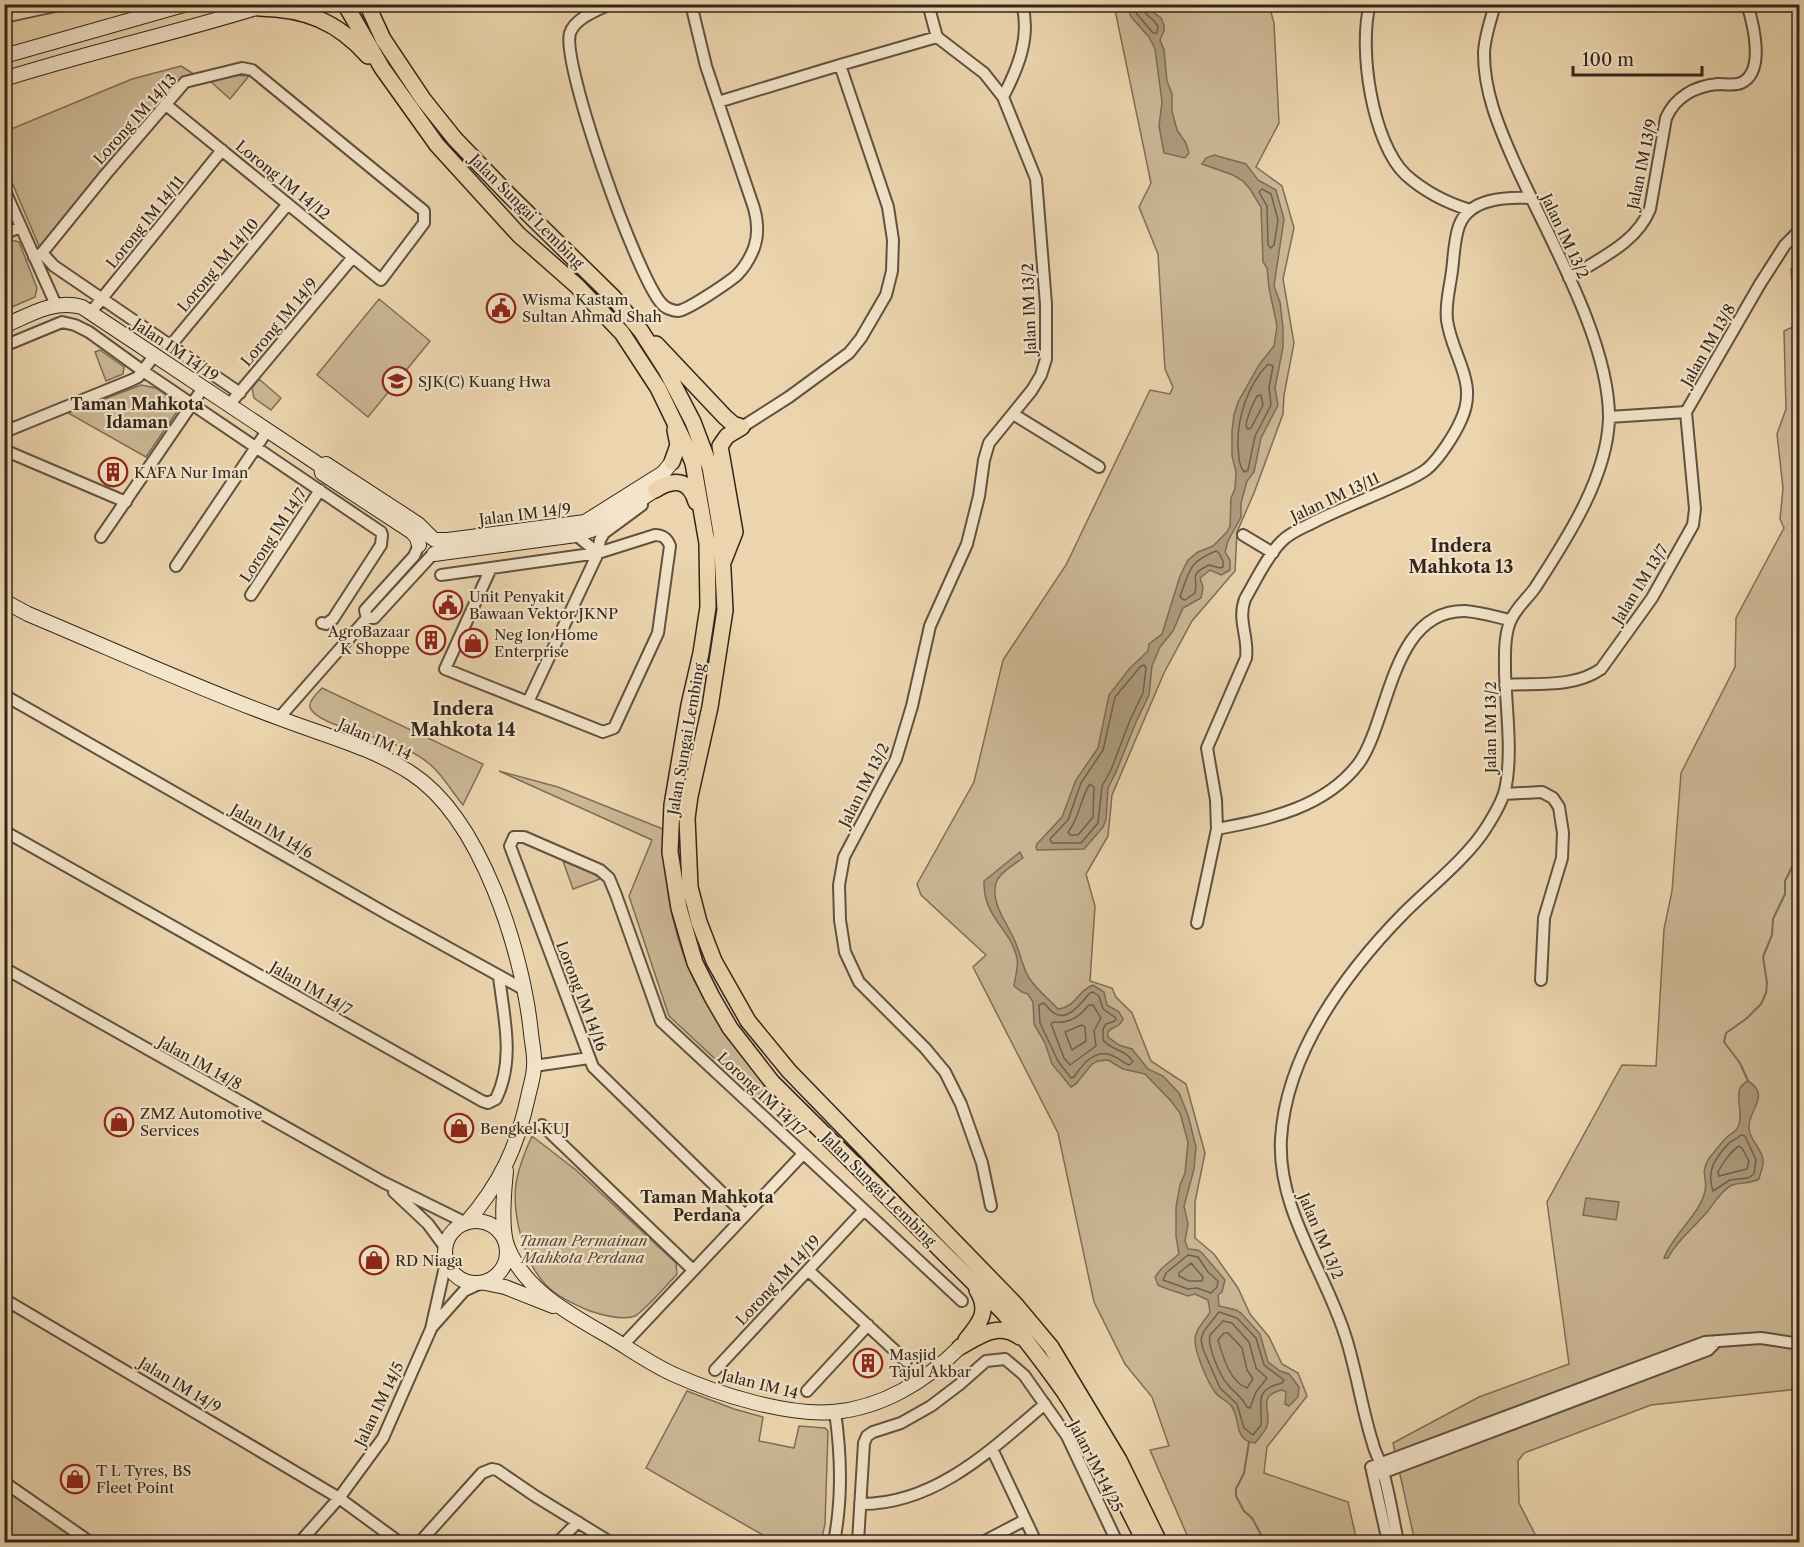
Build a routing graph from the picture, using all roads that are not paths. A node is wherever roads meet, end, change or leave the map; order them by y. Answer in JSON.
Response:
{"nodes":[{"id":1,"x":64,"y":4,"type":"edge"},
{"id":2,"x":187,"y":4,"type":"edge"},
{"id":3,"x":345,"y":4,"type":"edge"},
{"id":4,"x":367,"y":4,"type":"edge"},
{"id":5,"x":610,"y":4,"type":"edge"},
{"id":6,"x":691,"y":4,"type":"edge"},
{"id":7,"x":928,"y":4,"type":"edge"},
{"id":8,"x":1022,"y":4,"type":"edge"},
{"id":9,"x":1370,"y":4,"type":"edge"},
{"id":10,"x":1495,"y":4,"type":"edge"},
{"id":11,"x":1747,"y":4,"type":"edge"},
{"id":12,"x":264,"y":6,"type":"edge"},
{"id":13,"x":4,"y":17,"type":"edge"},
{"id":14,"x":937,"y":37,"type":"junction"},
{"id":15,"x":68,"y":38,"type":"junction"},
{"id":16,"x":4,"y":44,"type":"edge"},
{"id":17,"x":4,"y":56,"type":"edge"},
{"id":18,"x":840,"y":65,"type":"junction"},
{"id":19,"x":382,"y":68,"type":"junction"},
{"id":20,"x":4,"y":79,"type":"edge"},
{"id":21,"x":1003,"y":97,"type":"junction"},
{"id":22,"x":718,"y":102,"type":"junction"},
{"id":23,"x":165,"y":104,"type":"junction"},
{"id":24,"x":222,"y":150,"type":"junction"},
{"id":25,"x":4,"y":189,"type":"edge"},
{"id":26,"x":1530,"y":198,"type":"junction"},
{"id":27,"x":288,"y":204,"type":"junction"},
{"id":28,"x":1470,"y":210,"type":"junction"},
{"id":29,"x":20,"y":227,"type":"junction"},
{"id":30,"x":1800,"y":230,"type":"edge"},
{"id":31,"x":4,"y":234,"type":"edge"},
{"id":32,"x":38,"y":255,"type":"junction"},
{"id":33,"x":353,"y":257,"type":"junction"},
{"id":34,"x":1569,"y":278,"type":"junction"},
{"id":35,"x":381,"y":280,"type":"joint"},
{"id":36,"x":103,"y":298,"type":"junction"},
{"id":37,"x":56,"y":305,"type":"junction"},
{"id":38,"x":91,"y":312,"type":"junction"},
{"id":39,"x":4,"y":326,"type":"edge"},
{"id":40,"x":641,"y":331,"type":"junction"},
{"id":41,"x":171,"y":345,"type":"junction"},
{"id":42,"x":4,"y":346,"type":"edge"},
{"id":43,"x":154,"y":356,"type":"junction"},
{"id":44,"x":143,"y":371,"type":"junction"},
{"id":45,"x":203,"y":388,"type":"junction"},
{"id":46,"x":240,"y":393,"type":"junction"},
{"id":47,"x":192,"y":404,"type":"junction"},
{"id":48,"x":229,"y":405,"type":"junction"},
{"id":49,"x":1686,"y":412,"type":"junction"},
{"id":50,"x":1013,"y":414,"type":"junction"},
{"id":51,"x":1609,"y":417,"type":"junction"},
{"id":52,"x":673,"y":419,"type":"junction"},
{"id":53,"x":742,"y":427,"type":"junction"},
{"id":54,"x":267,"y":431,"type":"junction"},
{"id":55,"x":4,"y":432,"type":"edge"},
{"id":56,"x":256,"y":447,"type":"junction"},
{"id":57,"x":4,"y":450,"type":"edge"},
{"id":58,"x":672,"y":462,"type":"joint"},
{"id":59,"x":321,"y":466,"type":"junction"},
{"id":60,"x":1099,"y":467,"type":"dead end"},
{"id":61,"x":320,"y":490,"type":"junction"},
{"id":62,"x":655,"y":490,"type":"junction"},
{"id":63,"x":126,"y":502,"type":"junction"},
{"id":64,"x":576,"y":535,"type":"junction"},
{"id":65,"x":1243,"y":535,"type":"dead end"},
{"id":66,"x":101,"y":537,"type":"dead end"},
{"id":67,"x":434,"y":538,"type":"junction"},
{"id":68,"x":707,"y":543,"type":"junction"},
{"id":69,"x":419,"y":545,"type":"junction"},
{"id":70,"x":598,"y":553,"type":"junction"},
{"id":71,"x":1273,"y":553,"type":"junction"},
{"id":72,"x":433,"y":555,"type":"junction"},
{"id":73,"x":724,"y":560,"type":"junction"},
{"id":74,"x":176,"y":566,"type":"dead end"},
{"id":75,"x":491,"y":568,"type":"junction"},
{"id":76,"x":441,"y":575,"type":"dead end"},
{"id":77,"x":251,"y":595,"type":"dead end"},
{"id":78,"x":4,"y":601,"type":"edge"},
{"id":79,"x":4,"y":610,"type":"edge"},
{"id":80,"x":28,"y":614,"type":"junction"},
{"id":81,"x":367,"y":618,"type":"junction"},
{"id":82,"x":1510,"y":620,"type":"junction"},
{"id":83,"x":322,"y":623,"type":"dead end"},
{"id":84,"x":1505,"y":685,"type":"junction"},
{"id":85,"x":4,"y":695,"type":"edge"},
{"id":86,"x":528,"y":702,"type":"junction"},
{"id":87,"x":279,"y":718,"type":"junction"},
{"id":88,"x":1504,"y":794,"type":"junction"},
{"id":89,"x":1217,"y":829,"type":"junction"},
{"id":90,"x":4,"y":831,"type":"edge"},
{"id":91,"x":512,"y":839,"type":"joint"},
{"id":92,"x":1197,"y":923,"type":"dead end"},
{"id":93,"x":4,"y":968,"type":"edge"},
{"id":94,"x":499,"y":977,"type":"junction"},
{"id":95,"x":1541,"y":980,"type":"dead end"},
{"id":96,"x":525,"y":990,"type":"junction"},
{"id":97,"x":589,"y":1058,"type":"junction"},
{"id":98,"x":534,"y":1066,"type":"junction"},
{"id":99,"x":542,"y":1125,"type":"dead end"},
{"id":100,"x":803,"y":1154,"type":"junction"},
{"id":101,"x":507,"y":1164,"type":"junction"},
{"id":102,"x":383,"y":1182,"type":"junction"},
{"id":103,"x":991,"y":1206,"type":"dead end"},
{"id":104,"x":864,"y":1210,"type":"junction"},
{"id":105,"x":746,"y":1215,"type":"junction"},
{"id":106,"x":465,"y":1223,"type":"junction"},
{"id":107,"x":445,"y":1247,"type":"junction"},
{"id":108,"x":507,"y":1247,"type":"junction"},
{"id":109,"x":446,"y":1262,"type":"junction"},
{"id":110,"x":808,"y":1269,"type":"junction"},
{"id":111,"x":693,"y":1270,"type":"junction"},
{"id":112,"x":482,"y":1283,"type":"junction"},
{"id":113,"x":974,"y":1285,"type":"junction"},
{"id":114,"x":4,"y":1299,"type":"edge"},
{"id":115,"x":962,"y":1301,"type":"dead end"},
{"id":116,"x":555,"y":1305,"type":"junction"},
{"id":117,"x":867,"y":1325,"type":"junction"},
{"id":118,"x":431,"y":1329,"type":"junction"},
{"id":119,"x":1027,"y":1342,"type":"junction"},
{"id":120,"x":1800,"y":1344,"type":"edge"},
{"id":121,"x":622,"y":1345,"type":"junction"},
{"id":122,"x":960,"y":1347,"type":"junction"},
{"id":123,"x":906,"y":1361,"type":"dead end"},
{"id":124,"x":715,"y":1370,"type":"dead end"},
{"id":125,"x":807,"y":1391,"type":"dead end"},
{"id":126,"x":1045,"y":1404,"type":"junction"},
{"id":127,"x":835,"y":1412,"type":"junction"},
{"id":128,"x":992,"y":1449,"type":"junction"},
{"id":129,"x":1377,"y":1470,"type":"junction"},
{"id":130,"x":4,"y":1482,"type":"edge"},
{"id":131,"x":339,"y":1498,"type":"junction"},
{"id":132,"x":860,"y":1504,"type":"junction"},
{"id":133,"x":1025,"y":1520,"type":"junction"},
{"id":134,"x":578,"y":1522,"type":"junction"},
{"id":135,"x":90,"y":1542,"type":"edge"},
{"id":136,"x":300,"y":1542,"type":"edge"},
{"id":137,"x":399,"y":1542,"type":"edge"},
{"id":138,"x":420,"y":1542,"type":"edge"},
{"id":139,"x":558,"y":1542,"type":"edge"},
{"id":140,"x":610,"y":1542,"type":"edge"},
{"id":141,"x":834,"y":1542,"type":"edge"},
{"id":142,"x":858,"y":1542,"type":"edge"},
{"id":143,"x":983,"y":1542,"type":"edge"},
{"id":144,"x":1036,"y":1542,"type":"edge"},
{"id":145,"x":1117,"y":1542,"type":"edge"},
{"id":146,"x":1145,"y":1542,"type":"edge"},
{"id":147,"x":1159,"y":1542,"type":"edge"},
{"id":148,"x":1388,"y":1542,"type":"edge"},
{"id":149,"x":1398,"y":1542,"type":"edge"}],
"edges":[{"from":1,"to":13,"type":"street"},
{"from":2,"to":15,"type":"street"},
{"from":3,"to":19,"type":"main road","name":"Jalan Sungai Lembing"},
{"from":4,"to":40,"type":"main road","name":"Jalan Sungai Lembing"},
{"from":5,"to":22,"type":"street"},
{"from":6,"to":22,"type":"street"},
{"from":7,"to":14,"type":"street"},
{"from":8,"to":21,"type":"street"},
{"from":9,"to":28,"type":"street"},
{"from":10,"to":26,"type":"street","name":"Jalan IM 13/2"},
{"from":11,"to":34,"type":"street","name":"Jalan IM 13/9"},
{"from":12,"to":19,"type":"main road"},
{"from":12,"to":20,"type":"street"},
{"from":14,"to":18,"type":"street"},
{"from":14,"to":21,"type":"street","name":"Jalan IM 13/2"},
{"from":15,"to":16,"type":"street"},
{"from":15,"to":17,"type":"street"},
{"from":18,"to":22,"type":"street"},
{"from":18,"to":53,"type":"street"},
{"from":19,"to":52,"type":"main road","name":"Jalan Sungai Lembing"},
{"from":21,"to":50,"type":"street","name":"Jalan IM 13/2"},
{"from":23,"to":24,"type":"street","name":"Lorong IM 14/12"},
{"from":23,"to":32,"type":"street","name":"Lorong IM 14/13"},
{"from":23,"to":35,"type":"street","name":"Lorong IM 14/13"},
{"from":24,"to":27,"type":"street","name":"Lorong IM 14/12"},
{"from":24,"to":36,"type":"street","name":"Lorong IM 14/11"},
{"from":25,"to":29,"type":"street"},
{"from":26,"to":28,"type":"street"},
{"from":26,"to":34,"type":"street","name":"Jalan IM 13/2"},
{"from":27,"to":33,"type":"street","name":"Lorong IM 14/12"},
{"from":27,"to":41,"type":"street","name":"Lorong IM 14/10"},
{"from":28,"to":71,"type":"street","name":"Jalan IM 13/11"},
{"from":29,"to":31,"type":"street"},
{"from":29,"to":32,"type":"street"},
{"from":30,"to":49,"type":"street","name":"Jalan IM 13/8"},
{"from":32,"to":36,"type":"street"},
{"from":32,"to":37,"type":"street"},
{"from":33,"to":35,"type":"street","name":"Lorong IM 14/12"},
{"from":33,"to":46,"type":"street","name":"Lorong IM 14/9"},
{"from":34,"to":51,"type":"street","name":"Jalan IM 13/2"},
{"from":36,"to":38,"type":"street","name":"Lorong IM 14/11"},
{"from":36,"to":41,"type":"street"},
{"from":37,"to":38,"type":"street","name":"Jalan IM 14/19"},
{"from":37,"to":39,"type":"street"},
{"from":38,"to":43,"type":"street","name":"Jalan IM 14/19"},
{"from":40,"to":53,"type":"main road"},
{"from":40,"to":73,"type":"main road","name":"Jalan Sungai Lembing"},
{"from":41,"to":46,"type":"street"},
{"from":42,"to":44,"type":"street"},
{"from":43,"to":44,"type":"street"},
{"from":43,"to":45,"type":"street","name":"Jalan IM 14/19"},
{"from":44,"to":47,"type":"street"},
{"from":44,"to":55,"type":"street"},
{"from":45,"to":47,"type":"street"},
{"from":45,"to":48,"type":"street","name":"Jalan IM 14/19"},
{"from":46,"to":48,"type":"street","name":"Lorong IM 14/9"},
{"from":47,"to":56,"type":"street"},
{"from":47,"to":63,"type":"street"},
{"from":48,"to":54,"type":"street","name":"Jalan IM 14/19"},
{"from":49,"to":51,"type":"street"},
{"from":49,"to":84,"type":"street","name":"Jalan IM 13/7"},
{"from":50,"to":60,"type":"street"},
{"from":50,"to":103,"type":"street","name":"Jalan IM 13/2"},
{"from":51,"to":82,"type":"street","name":"Jalan IM 13/2"},
{"from":52,"to":58,"type":"main road"},
{"from":52,"to":68,"type":"main road","name":"Jalan Sungai Lembing"},
{"from":53,"to":73,"type":"main road"},
{"from":54,"to":56,"type":"street"},
{"from":54,"to":59,"type":"street","name":"Jalan IM 14/19"},
{"from":56,"to":61,"type":"street"},
{"from":56,"to":74,"type":"street"},
{"from":57,"to":63,"type":"street"},
{"from":58,"to":67,"type":"street","name":"Jalan IM 14/9"},
{"from":59,"to":67,"type":"street"},
{"from":59,"to":69,"type":"street"},
{"from":61,"to":77,"type":"street","name":"Lorong IM 14/7"},
{"from":61,"to":83,"type":"street"},
{"from":62,"to":64,"type":"street","name":"Jalan IM 14/9"},
{"from":62,"to":68,"type":"main road"},
{"from":62,"to":70,"type":"street"},
{"from":63,"to":66,"type":"street"},
{"from":64,"to":70,"type":"street"},
{"from":64,"to":72,"type":"street","name":"Jalan IM 14/9"},
{"from":65,"to":71,"type":"street"},
{"from":67,"to":69,"type":"street"},
{"from":67,"to":72,"type":"street"},
{"from":68,"to":113,"type":"main road","name":"Jalan Sungai Lembing"},
{"from":69,"to":72,"type":"street"},
{"from":69,"to":81,"type":"street"},
{"from":70,"to":75,"type":"street"},
{"from":70,"to":86,"type":"street"},
{"from":70,"to":86,"type":"street"},
{"from":71,"to":89,"type":"street","name":"Jalan IM 13/11"},
{"from":72,"to":81,"type":"street"},
{"from":73,"to":147,"type":"main road","name":"Jalan Sungai Lembing"},
{"from":75,"to":76,"type":"street"},
{"from":75,"to":86,"type":"street"},
{"from":78,"to":80,"type":"street"},
{"from":79,"to":80,"type":"street"},
{"from":80,"to":87,"type":"street","name":"Jalan IM 14"},
{"from":81,"to":87,"type":"street"},
{"from":82,"to":84,"type":"street","name":"Jalan IM 13/2"},
{"from":82,"to":89,"type":"street"},
{"from":84,"to":88,"type":"street","name":"Jalan IM 13/2"},
{"from":85,"to":94,"type":"street","name":"Jalan IM 14/6"},
{"from":87,"to":96,"type":"street","name":"Jalan IM 14"},
{"from":88,"to":95,"type":"street"},
{"from":88,"to":129,"type":"street","name":"Jalan IM 13/2"},
{"from":89,"to":92,"type":"street","name":"Jalan IM 13/11"},
{"from":90,"to":94,"type":"street","name":"Jalan IM 14/7"},
{"from":91,"to":97,"type":"street","name":"Lorong IM 14/16"},
{"from":91,"to":100,"type":"street","name":"Lorong IM 14/17"},
{"from":93,"to":102,"type":"street","name":"Jalan IM 14/8"},
{"from":94,"to":96,"type":"street","name":"Jalan IM 14/6"},
{"from":96,"to":98,"type":"street","name":"Jalan IM 14"},
{"from":97,"to":98,"type":"street"},
{"from":97,"to":105,"type":"street","name":"Lorong IM 14/16"},
{"from":98,"to":101,"type":"street","name":"Jalan IM 14"},
{"from":99,"to":111,"type":"street"},
{"from":100,"to":104,"type":"street","name":"Lorong IM 14/17"},
{"from":100,"to":105,"type":"street"},
{"from":101,"to":106,"type":"street"},
{"from":101,"to":108,"type":"street"},
{"from":102,"to":106,"type":"street","name":"Jalan IM 14/8"},
{"from":102,"to":107,"type":"street","name":"Jalan IM 14/8"},
{"from":104,"to":110,"type":"street","name":"Lorong IM 14/19"},
{"from":104,"to":115,"type":"street","name":"Lorong IM 14/17"},
{"from":105,"to":111,"type":"street"},
{"from":106,"to":107,"type":"street"},
{"from":106,"to":108,"type":"street"},
{"from":107,"to":109,"type":"street"},
{"from":108,"to":112,"type":"street"},
{"from":108,"to":116,"type":"street"},
{"from":109,"to":112,"type":"street"},
{"from":109,"to":118,"type":"street"},
{"from":110,"to":117,"type":"street"},
{"from":110,"to":124,"type":"street","name":"Lorong IM 14/19"},
{"from":111,"to":121,"type":"street"},
{"from":112,"to":116,"type":"street"},
{"from":112,"to":118,"type":"street"},
{"from":113,"to":119,"type":"main road","name":"Jalan Sungai Lembing"},
{"from":113,"to":122,"type":"main road"},
{"from":114,"to":131,"type":"street","name":"Jalan IM 14/9"},
{"from":116,"to":121,"type":"street","name":"Jalan IM 14"},
{"from":117,"to":123,"type":"street"},
{"from":117,"to":125,"type":"street"},
{"from":118,"to":131,"type":"street","name":"Jalan IM 14/5"},
{"from":119,"to":122,"type":"main road"},
{"from":119,"to":146,"type":"main road","name":"Jalan Sungai Lembing"},
{"from":120,"to":129,"type":"street"},
{"from":121,"to":127,"type":"street","name":"Jalan IM 14"},
{"from":122,"to":127,"type":"street","name":"Jalan IM 14"},
{"from":126,"to":128,"type":"street"},
{"from":126,"to":132,"type":"street","name":"Jalan IM 14/25"},
{"from":126,"to":145,"type":"street","name":"Jalan IM 14/25"},
{"from":127,"to":141,"type":"street"},
{"from":128,"to":132,"type":"street"},
{"from":128,"to":133,"type":"street"},
{"from":129,"to":148,"type":"street","name":"Jalan IM 13/2"},
{"from":129,"to":149,"type":"street","name":"Jalan IM 13/2"},
{"from":130,"to":135,"type":"street"},
{"from":131,"to":136,"type":"street","name":"Jalan IM 14/5"},
{"from":131,"to":137,"type":"street","name":"Jalan IM 14/9"},
{"from":132,"to":142,"type":"street"},
{"from":133,"to":143,"type":"street"},
{"from":133,"to":144,"type":"street"},
{"from":134,"to":138,"type":"street"},
{"from":134,"to":139,"type":"street"},
{"from":134,"to":140,"type":"street"}]}
